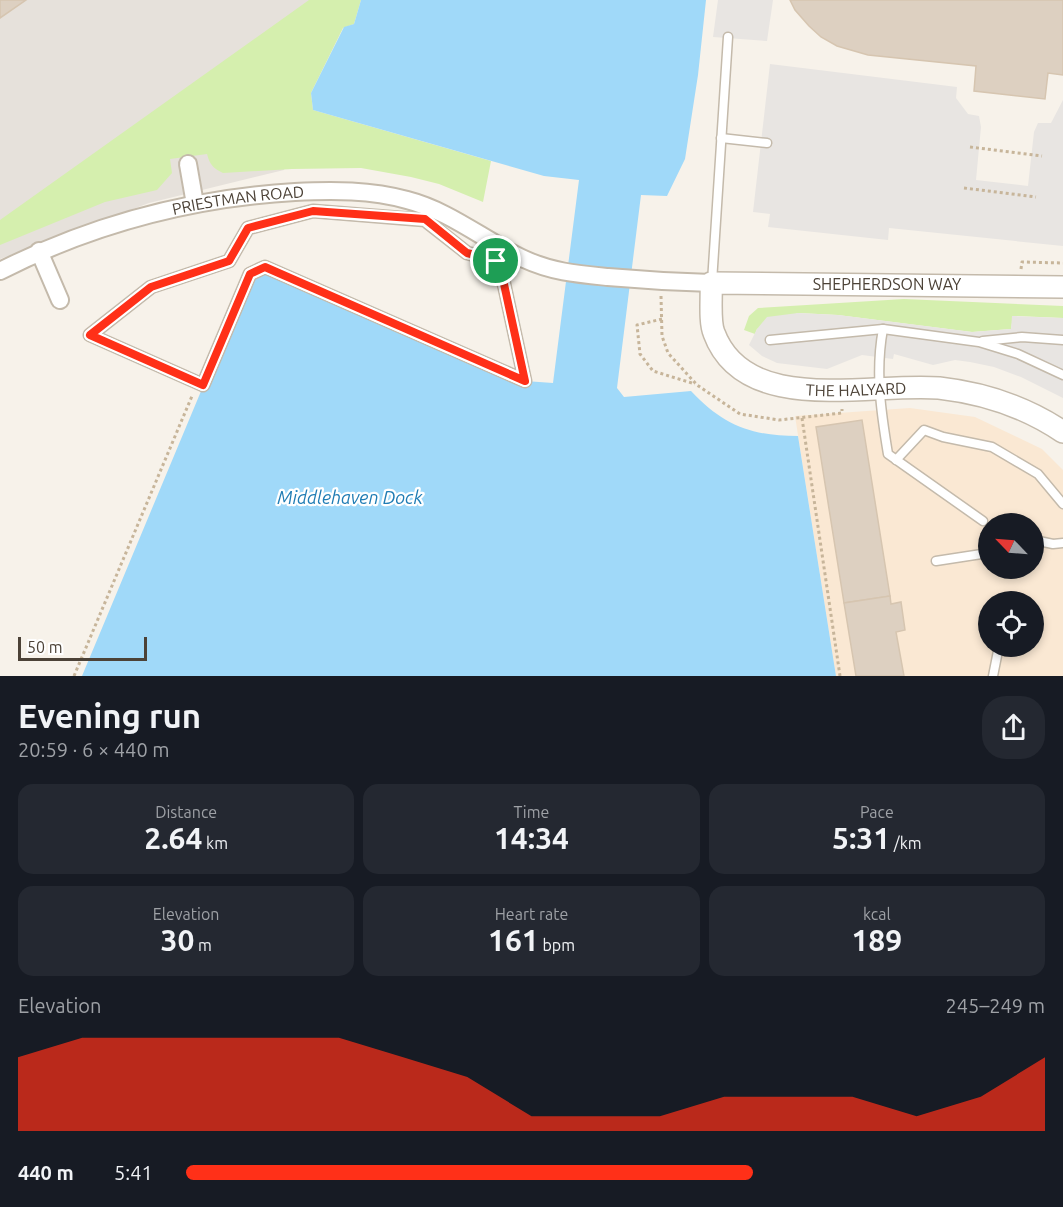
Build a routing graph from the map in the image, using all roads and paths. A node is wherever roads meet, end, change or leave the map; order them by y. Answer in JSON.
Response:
{"nodes":[{"id":1,"x":728,"y":37,"type":"dead end"},
{"id":2,"x":721,"y":138,"type":"junction"},
{"id":3,"x":767,"y":143,"type":"dead end"},
{"id":4,"x":970,"y":147,"type":"dead end"},
{"id":5,"x":1042,"y":156,"type":"dead end"},
{"id":6,"x":188,"y":164,"type":"dead end"},
{"id":7,"x":964,"y":188,"type":"dead end"},
{"id":8,"x":1036,"y":197,"type":"dead end"},
{"id":9,"x":195,"y":204,"type":"junction"},
{"id":10,"x":39,"y":251,"type":"junction"},
{"id":11,"x":0,"y":271,"type":"edge"},
{"id":12,"x":661,"y":282,"type":"junction"},
{"id":13,"x":711,"y":283,"type":"junction"},
{"id":14,"x":1063,"y":287,"type":"edge"},
{"id":15,"x":60,"y":300,"type":"dead end"},
{"id":16,"x":662,"y":319,"type":"junction"},
{"id":17,"x":883,"y":329,"type":"junction"},
{"id":18,"x":770,"y":340,"type":"dead end"},
{"id":19,"x":1063,"y":340,"type":"edge"},
{"id":20,"x":979,"y":342,"type":"junction"},
{"id":21,"x":1063,"y":375,"type":"edge"},
{"id":22,"x":197,"y":382,"type":"junction"},
{"id":23,"x":697,"y":385,"type":"junction"},
{"id":24,"x":879,"y":389,"type":"junction"},
{"id":25,"x":1063,"y":432,"type":"edge"},
{"id":26,"x":896,"y":460,"type":"junction"},
{"id":27,"x":1063,"y":504,"type":"edge"},
{"id":28,"x":978,"y":517,"type":"edge"},
{"id":29,"x":1044,"y":542,"type":"edge"},
{"id":30,"x":1063,"y":543,"type":"edge"},
{"id":31,"x":978,"y":555,"type":"edge"},
{"id":32,"x":936,"y":561,"type":"dead end"},
{"id":33,"x":997,"y":657,"type":"edge"},
{"id":34,"x":74,"y":676,"type":"edge"},
{"id":35,"x":840,"y":676,"type":"edge"},
{"id":36,"x":993,"y":676,"type":"edge"}],
"edges":[{"from":1,"to":2,"type":"lane"},
{"from":2,"to":3,"type":"lane"},
{"from":2,"to":13,"type":"lane"},
{"from":4,"to":5,"type":"path"},
{"from":6,"to":9,"type":"street"},
{"from":7,"to":8,"type":"path"},
{"from":9,"to":10,"type":"street","name":"PRIESTMAN ROAD"},
{"from":9,"to":12,"type":"street","name":"PRIESTMAN ROAD"},
{"from":10,"to":11,"type":"street","name":"PRIESTMAN ROAD"},
{"from":10,"to":15,"type":"street"},
{"from":12,"to":13,"type":"street"},
{"from":12,"to":16,"type":"path"},
{"from":13,"to":14,"type":"street","name":"SHEPHERDSON WAY"},
{"from":13,"to":24,"type":"street","name":"THE HALYARD"},
{"from":16,"to":23,"type":"path"},
{"from":16,"to":23,"type":"path"},
{"from":17,"to":18,"type":"lane"},
{"from":17,"to":20,"type":"lane"},
{"from":17,"to":24,"type":"lane"},
{"from":19,"to":20,"type":"lane"},
{"from":20,"to":21,"type":"lane"},
{"from":22,"to":22,"type":"street"},
{"from":22,"to":34,"type":"path"},
{"from":23,"to":35,"type":"path"},
{"from":24,"to":25,"type":"street","name":"THE HALYARD"},
{"from":24,"to":26,"type":"lane"},
{"from":26,"to":27,"type":"lane"},
{"from":26,"to":28,"type":"lane"},
{"from":29,"to":30,"type":"lane"},
{"from":31,"to":32,"type":"lane"},
{"from":33,"to":36,"type":"lane"}]}
